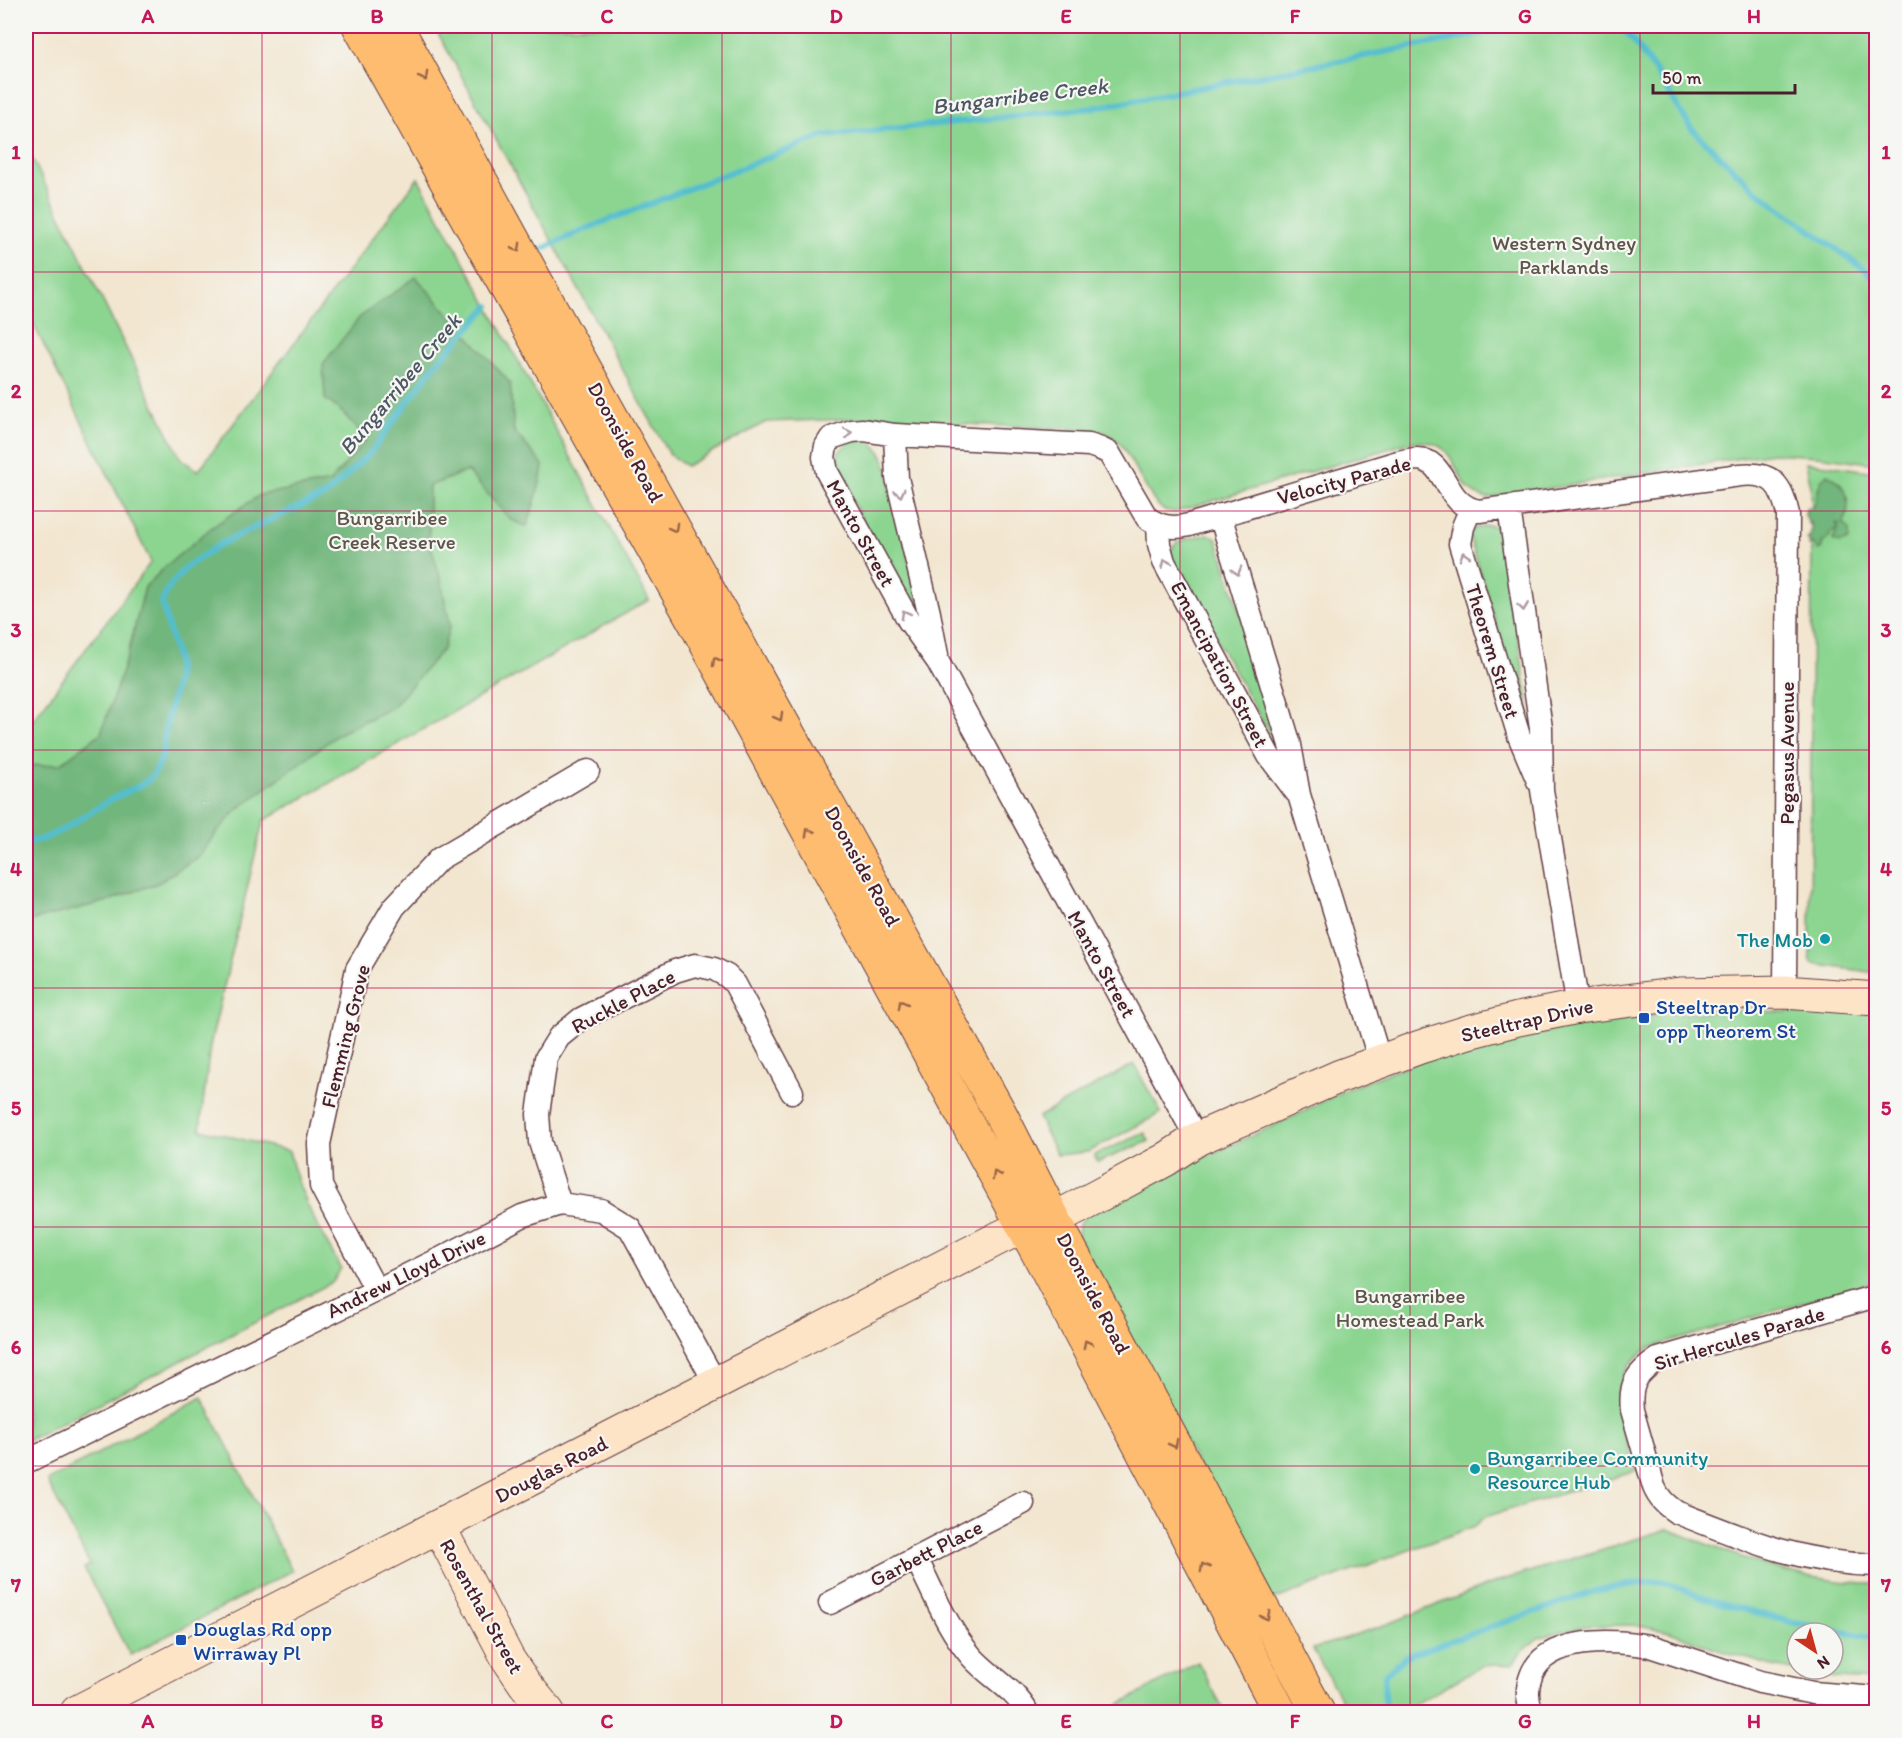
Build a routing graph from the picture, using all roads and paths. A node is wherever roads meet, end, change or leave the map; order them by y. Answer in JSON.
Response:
{"nodes":[{"id":1,"x":359,"y":26,"type":"edge"},
{"id":2,"x":396,"y":26,"type":"edge"},
{"id":3,"x":896,"y":435,"type":"junction"},
{"id":4,"x":1509,"y":508,"type":"junction"},
{"id":5,"x":1470,"y":510,"type":"junction"},
{"id":6,"x":1220,"y":515,"type":"junction"},
{"id":7,"x":1158,"y":524,"type":"junction"},
{"id":8,"x":938,"y":662,"type":"junction"},
{"id":9,"x":588,"y":771,"type":"dead end"},
{"id":10,"x":1542,"y":790,"type":"junction"},
{"id":11,"x":1299,"y":795,"type":"junction"},
{"id":12,"x":1785,"y":992,"type":"junction"},
{"id":13,"x":1876,"y":999,"type":"edge"},
{"id":14,"x":1578,"y":1007,"type":"junction"},
{"id":15,"x":1380,"y":1061,"type":"junction"},
{"id":16,"x":792,"y":1092,"type":"dead end"},
{"id":17,"x":1197,"y":1139,"type":"junction"},
{"id":18,"x":560,"y":1204,"type":"junction"},
{"id":19,"x":1040,"y":1215,"type":"junction"},
{"id":20,"x":376,"y":1290,"type":"junction"},
{"id":21,"x":1876,"y":1296,"type":"edge"},
{"id":22,"x":716,"y":1383,"type":"junction"},
{"id":23,"x":26,"y":1462,"type":"edge"},
{"id":24,"x":1023,"y":1503,"type":"dead end"},
{"id":25,"x":439,"y":1527,"type":"junction"},
{"id":26,"x":916,"y":1558,"type":"junction"},
{"id":27,"x":1876,"y":1565,"type":"edge"},
{"id":28,"x":830,"y":1603,"type":"dead end"},
{"id":29,"x":1876,"y":1698,"type":"edge"},
{"id":30,"x":1812,"y":1703,"type":"edge"},
{"id":31,"x":545,"y":1712,"type":"edge"},
{"id":32,"x":77,"y":1713,"type":"edge"},
{"id":33,"x":1027,"y":1713,"type":"edge"},
{"id":34,"x":1280,"y":1713,"type":"edge"},
{"id":35,"x":1318,"y":1713,"type":"edge"},
{"id":36,"x":1532,"y":1713,"type":"edge"}],
"edges":[{"from":19,"to":1,"type":"main road","name":"Doonside Road","one_way":true},
{"from":2,"to":19,"type":"main road","name":"Doonside Road","one_way":true},
{"from":3,"to":7,"type":"street"},
{"from":3,"to":8,"type":"street","name":"Manto Street","one_way":true},
{"from":8,"to":3,"type":"street","name":"Manto Street","one_way":true},
{"from":4,"to":5,"type":"street"},
{"from":4,"to":10,"type":"street","name":"Theorem Street","one_way":true},
{"from":4,"to":12,"type":"street","name":"Pegasus Avenue"},
{"from":5,"to":6,"type":"street","name":"Velocity Parade"},
{"from":10,"to":5,"type":"street","name":"Theorem Street","one_way":true},
{"from":6,"to":7,"type":"street","name":"Velocity Parade"},
{"from":6,"to":11,"type":"street","name":"Emancipation Street","one_way":true},
{"from":11,"to":7,"type":"street","name":"Emancipation Street","one_way":true},
{"from":8,"to":17,"type":"street","name":"Manto Street"},
{"from":9,"to":20,"type":"street","name":"Flemming Grove"},
{"from":10,"to":14,"type":"street","name":"Theorem Street"},
{"from":11,"to":15,"type":"street","name":"Emancipation Street"},
{"from":12,"to":13,"type":"street","name":"Steeltrap Drive"},
{"from":12,"to":14,"type":"street","name":"Steeltrap Drive"},
{"from":14,"to":15,"type":"street","name":"Steeltrap Drive"},
{"from":15,"to":17,"type":"street","name":"Steeltrap Drive"},
{"from":16,"to":18,"type":"street","name":"Ruckle Place"},
{"from":17,"to":19,"type":"street","name":"Steeltrap Drive"},
{"from":18,"to":20,"type":"street","name":"Andrew Lloyd Drive"},
{"from":18,"to":22,"type":"street","name":"Andrew Lloyd Drive"},
{"from":19,"to":22,"type":"street","name":"Douglas Road"},
{"from":34,"to":19,"type":"main road","name":"Doonside Road","one_way":true},
{"from":19,"to":35,"type":"main road","name":"Doonside Road","one_way":true},
{"from":20,"to":23,"type":"street","name":"Andrew Lloyd Drive"},
{"from":21,"to":27,"type":"street","name":"Sir Hercules Parade"},
{"from":22,"to":25,"type":"street","name":"Douglas Road"},
{"from":24,"to":26,"type":"street","name":"Garbett Place"},
{"from":25,"to":31,"type":"street","name":"Rosenthal Street"},
{"from":25,"to":32,"type":"street","name":"Douglas Road"},
{"from":26,"to":28,"type":"street","name":"Garbett Place"},
{"from":26,"to":33,"type":"street"},
{"from":29,"to":30,"type":"street"},
{"from":30,"to":36,"type":"street"}]}
